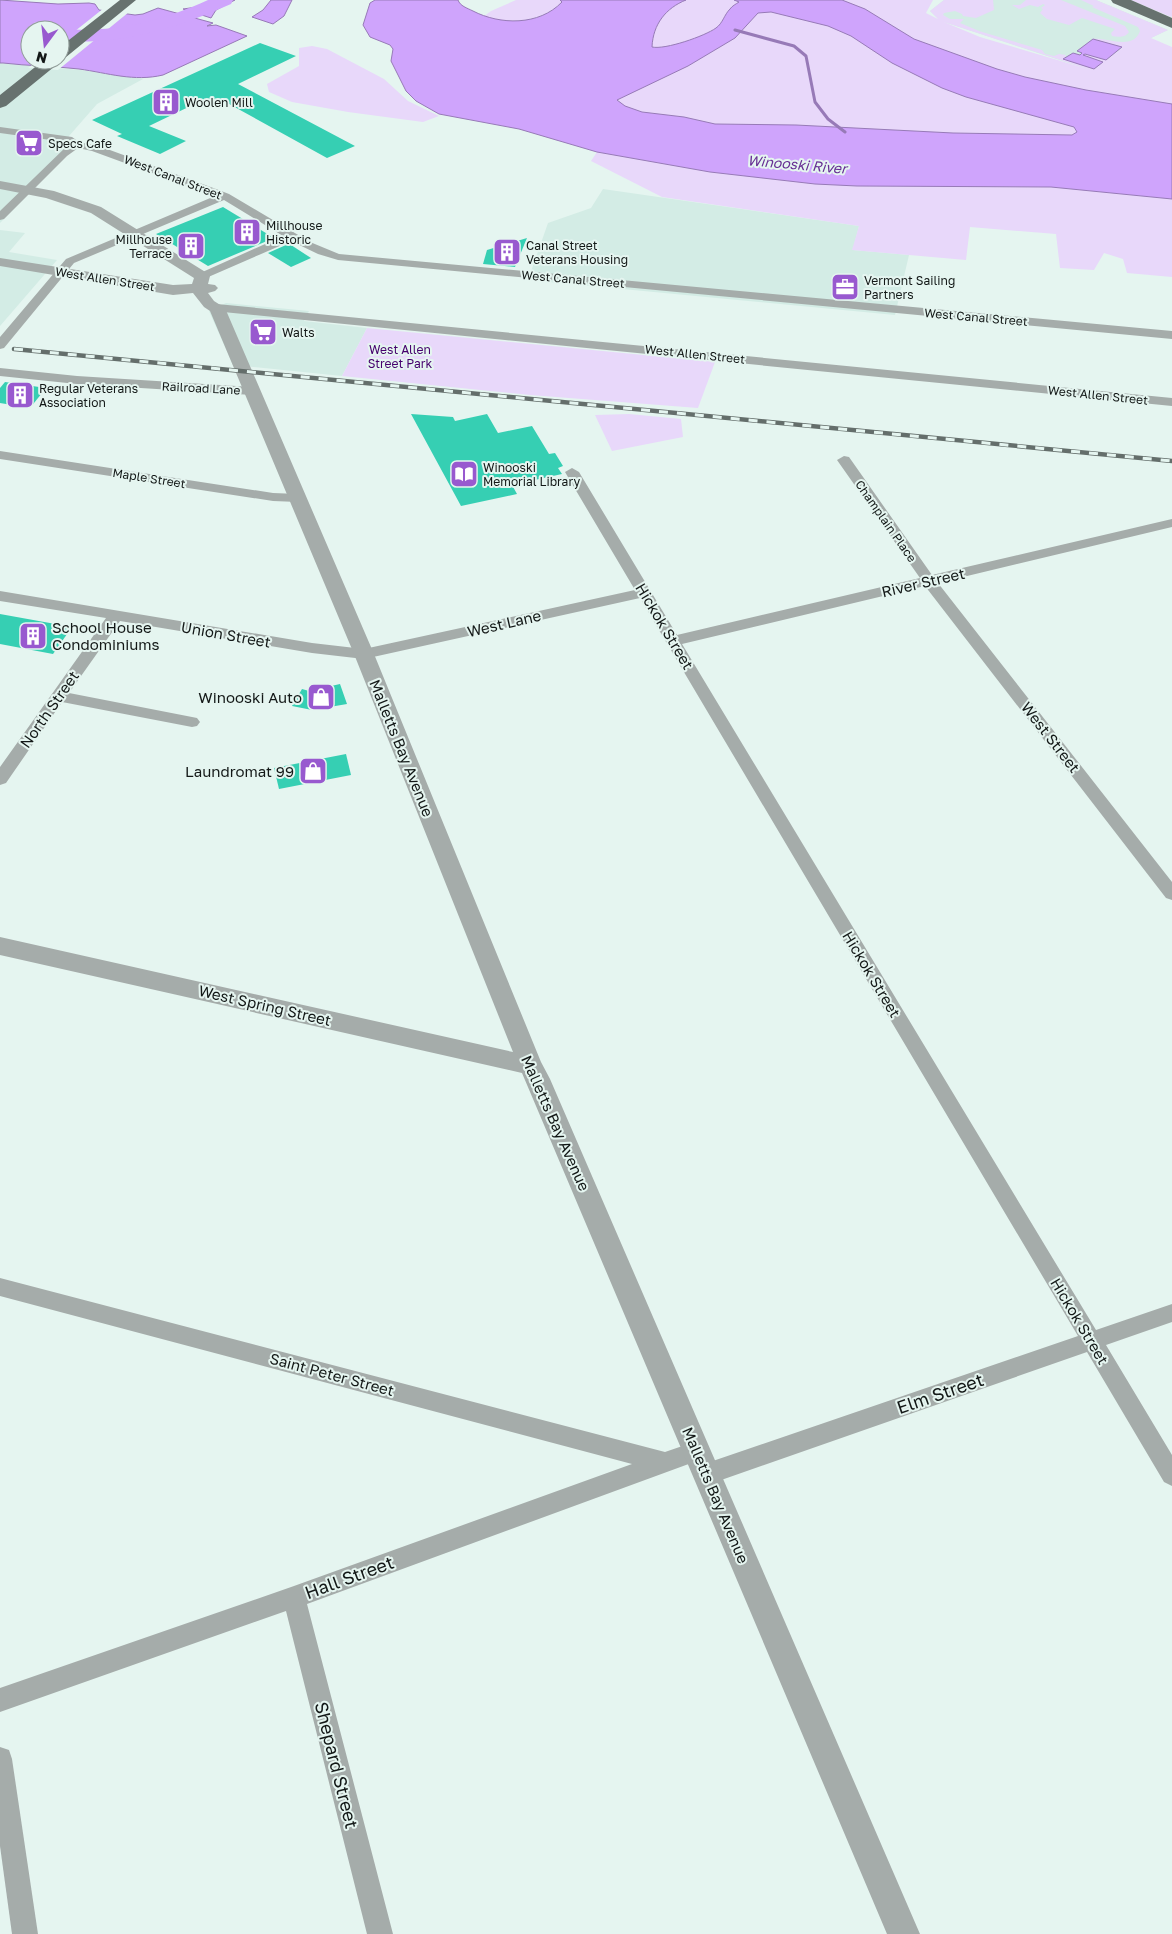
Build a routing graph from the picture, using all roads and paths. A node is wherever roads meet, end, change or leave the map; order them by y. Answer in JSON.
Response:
{"nodes":[{"id":1,"x":129,"y":0,"type":"edge"},
{"id":2,"x":1118,"y":0,"type":"edge"},
{"id":3,"x":1172,"y":23,"type":"edge"},
{"id":4,"x":70,"y":47,"type":"edge"},
{"id":5,"x":42,"y":70,"type":"edge"},
{"id":6,"x":0,"y":103,"type":"edge"},
{"id":7,"x":0,"y":130,"type":"edge"},
{"id":8,"x":76,"y":144,"type":"junction"},
{"id":9,"x":0,"y":186,"type":"edge"},
{"id":10,"x":28,"y":189,"type":"junction"},
{"id":11,"x":224,"y":196,"type":"junction"},
{"id":12,"x":0,"y":217,"type":"edge"},
{"id":13,"x":135,"y":234,"type":"junction"},
{"id":14,"x":293,"y":236,"type":"junction"},
{"id":15,"x":0,"y":262,"type":"edge"},
{"id":16,"x":61,"y":272,"type":"junction"},
{"id":17,"x":202,"y":283,"type":"junction"},
{"id":18,"x":217,"y":308,"type":"junction"},
{"id":19,"x":1172,"y":336,"type":"edge"},
{"id":20,"x":0,"y":345,"type":"edge"},
{"id":21,"x":0,"y":372,"type":"edge"},
{"id":22,"x":252,"y":390,"type":"junction"},
{"id":23,"x":1172,"y":402,"type":"edge"},
{"id":24,"x":0,"y":455,"type":"edge"},
{"id":25,"x":844,"y":460,"type":"dead end"},
{"id":26,"x":572,"y":472,"type":"dead end"},
{"id":27,"x":298,"y":498,"type":"junction"},
{"id":28,"x":1172,"y":524,"type":"edge"},
{"id":29,"x":929,"y":581,"type":"junction"},
{"id":30,"x":644,"y":592,"type":"junction"},
{"id":31,"x":0,"y":596,"type":"edge"},
{"id":32,"x":116,"y":615,"type":"junction"},
{"id":33,"x":674,"y":641,"type":"junction"},
{"id":34,"x":364,"y":654,"type":"junction"},
{"id":35,"x":58,"y":696,"type":"junction"},
{"id":36,"x":192,"y":722,"type":"dead end"},
{"id":37,"x":0,"y":779,"type":"edge"},
{"id":38,"x":1172,"y":894,"type":"edge"},
{"id":39,"x":0,"y":946,"type":"edge"},
{"id":40,"x":530,"y":1065,"type":"junction"},
{"id":41,"x":0,"y":1286,"type":"edge"},
{"id":42,"x":1172,"y":1313,"type":"edge"},
{"id":43,"x":1091,"y":1340,"type":"junction"},
{"id":44,"x":663,"y":1462,"type":"junction"},
{"id":45,"x":702,"y":1463,"type":"junction"},
{"id":46,"x":1172,"y":1475,"type":"edge"},
{"id":47,"x":294,"y":1597,"type":"junction"},
{"id":48,"x":0,"y":1700,"type":"edge"},
{"id":49,"x":0,"y":1759,"type":"edge"},
{"id":50,"x":25,"y":1934,"type":"edge"},
{"id":51,"x":380,"y":1934,"type":"edge"},
{"id":52,"x":904,"y":1934,"type":"edge"}],
"edges":[{"from":1,"to":4,"type":"main road"},
{"from":2,"to":3,"type":"main road"},
{"from":5,"to":6,"type":"main road"},
{"from":7,"to":8,"type":"street","name":"West Canal Street"},
{"from":8,"to":10,"type":"street"},
{"from":8,"to":11,"type":"street","name":"West Canal Street"},
{"from":9,"to":10,"type":"street","name":"Malletts Bay Avenue"},
{"from":10,"to":12,"type":"street"},
{"from":10,"to":13,"type":"street","name":"Malletts Bay Avenue"},
{"from":11,"to":13,"type":"street"},
{"from":11,"to":14,"type":"street","name":"West Canal Street"},
{"from":13,"to":16,"type":"street"},
{"from":13,"to":17,"type":"street","name":"Malletts Bay Avenue"},
{"from":14,"to":17,"type":"street"},
{"from":14,"to":19,"type":"street","name":"West Canal Street"},
{"from":15,"to":16,"type":"street","name":"West Allen Street"},
{"from":16,"to":17,"type":"street","name":"West Allen Street"},
{"from":16,"to":20,"type":"street"},
{"from":17,"to":18,"type":"street","name":"Malletts Bay Avenue"},
{"from":18,"to":22,"type":"street","name":"Malletts Bay Avenue"},
{"from":18,"to":23,"type":"street","name":"West Allen Street"},
{"from":21,"to":22,"type":"street","name":"Railroad Lane"},
{"from":22,"to":27,"type":"street","name":"Malletts Bay Avenue"},
{"from":24,"to":27,"type":"street","name":"Maple Street"},
{"from":25,"to":29,"type":"street","name":"Champlain Place"},
{"from":26,"to":30,"type":"street","name":"Hickok Street"},
{"from":27,"to":34,"type":"street","name":"Malletts Bay Avenue"},
{"from":28,"to":29,"type":"street","name":"River Street"},
{"from":29,"to":33,"type":"street","name":"River Street"},
{"from":29,"to":38,"type":"street","name":"West Street"},
{"from":30,"to":33,"type":"street","name":"Hickok Street"},
{"from":30,"to":34,"type":"street","name":"West Lane"},
{"from":31,"to":32,"type":"street","name":"Union Street"},
{"from":32,"to":34,"type":"street","name":"Union Street"},
{"from":32,"to":35,"type":"street","name":"North Street"},
{"from":33,"to":43,"type":"street","name":"Hickok Street"},
{"from":34,"to":40,"type":"street","name":"Malletts Bay Avenue"},
{"from":35,"to":36,"type":"street"},
{"from":35,"to":37,"type":"street","name":"North Street"},
{"from":39,"to":40,"type":"street","name":"West Spring Street"},
{"from":40,"to":45,"type":"street","name":"Malletts Bay Avenue"},
{"from":41,"to":44,"type":"street","name":"Saint Peter Street"},
{"from":42,"to":43,"type":"street","name":"Elm Street"},
{"from":43,"to":45,"type":"street","name":"Elm Street"},
{"from":43,"to":46,"type":"street","name":"Hickok Street"},
{"from":44,"to":45,"type":"street","name":"Hall Street"},
{"from":44,"to":47,"type":"street","name":"Hall Street"},
{"from":45,"to":52,"type":"street","name":"Malletts Bay Avenue"},
{"from":47,"to":48,"type":"street","name":"Hall Street"},
{"from":47,"to":51,"type":"street","name":"Shepard Street"},
{"from":49,"to":50,"type":"street"}]}
